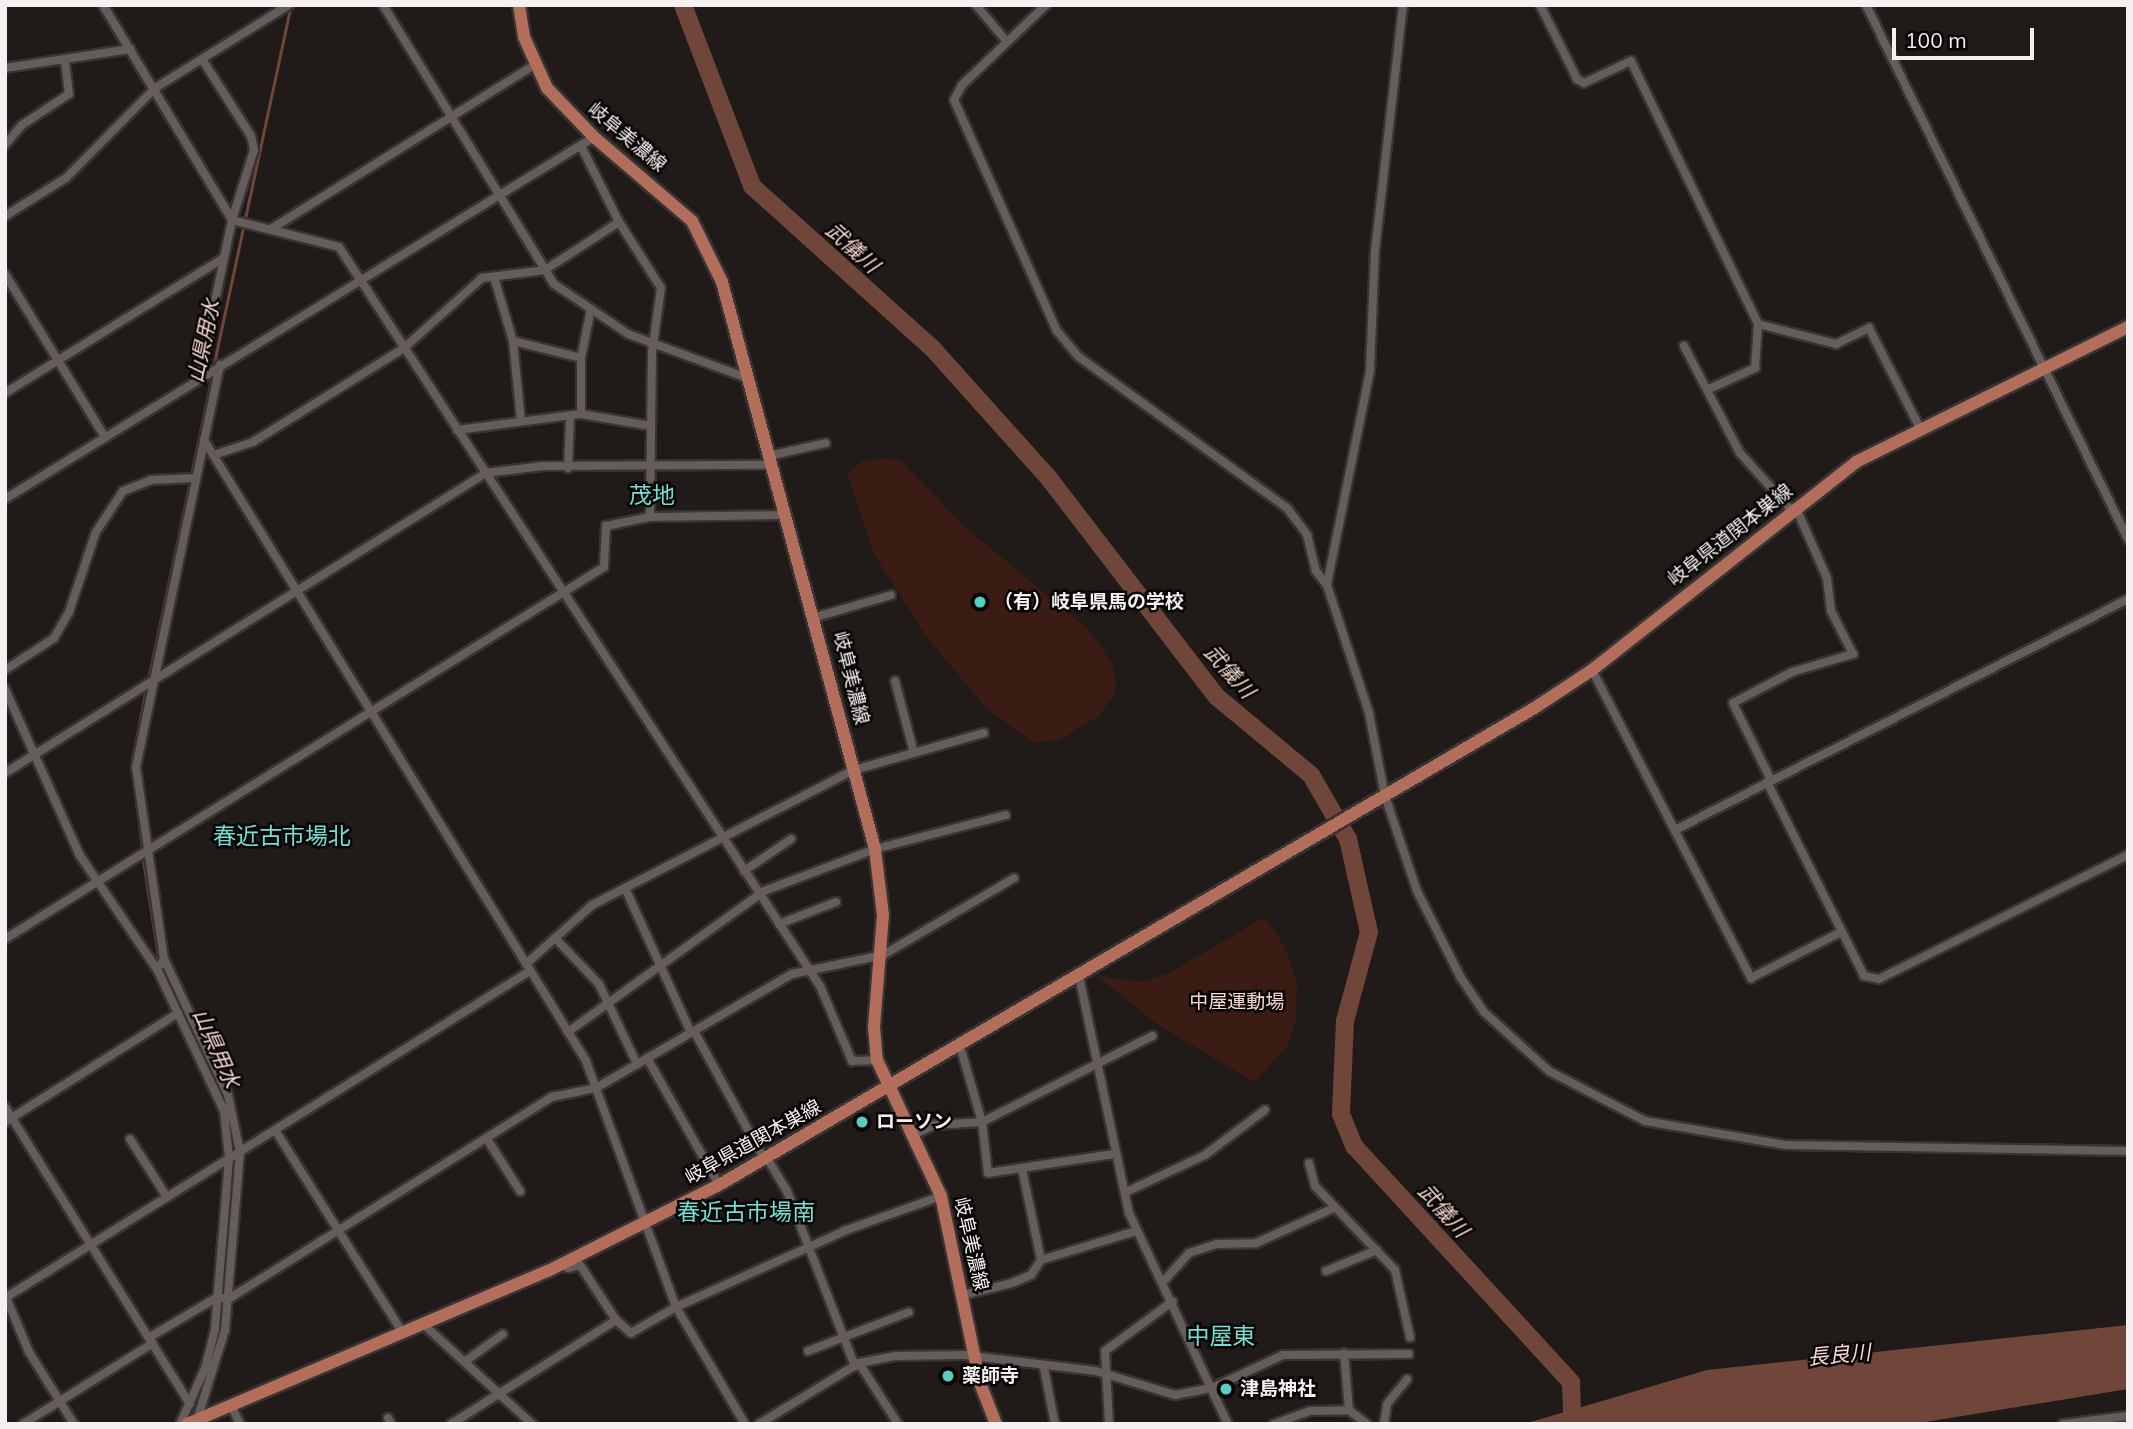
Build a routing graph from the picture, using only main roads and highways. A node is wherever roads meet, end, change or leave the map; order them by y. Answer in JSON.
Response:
{"nodes":[{"id":1,"x":519,"y":5,"type":"edge"},
{"id":2,"x":2128,"y":327,"type":"edge"},
{"id":3,"x":887,"y":1089,"type":"junction"},
{"id":4,"x":192,"y":1413,"type":"edge"},
{"id":5,"x":996,"y":1424,"type":"edge"}],
"edges":[{"from":1,"to":3,"type":"main road","name":"岐阜美濃線"},
{"from":2,"to":3,"type":"main road","name":"岐阜県道関本巣線"},
{"from":3,"to":4,"type":"main road","name":"岐阜県道関本巣線"},
{"from":3,"to":5,"type":"main road","name":"岐阜美濃線"}]}
